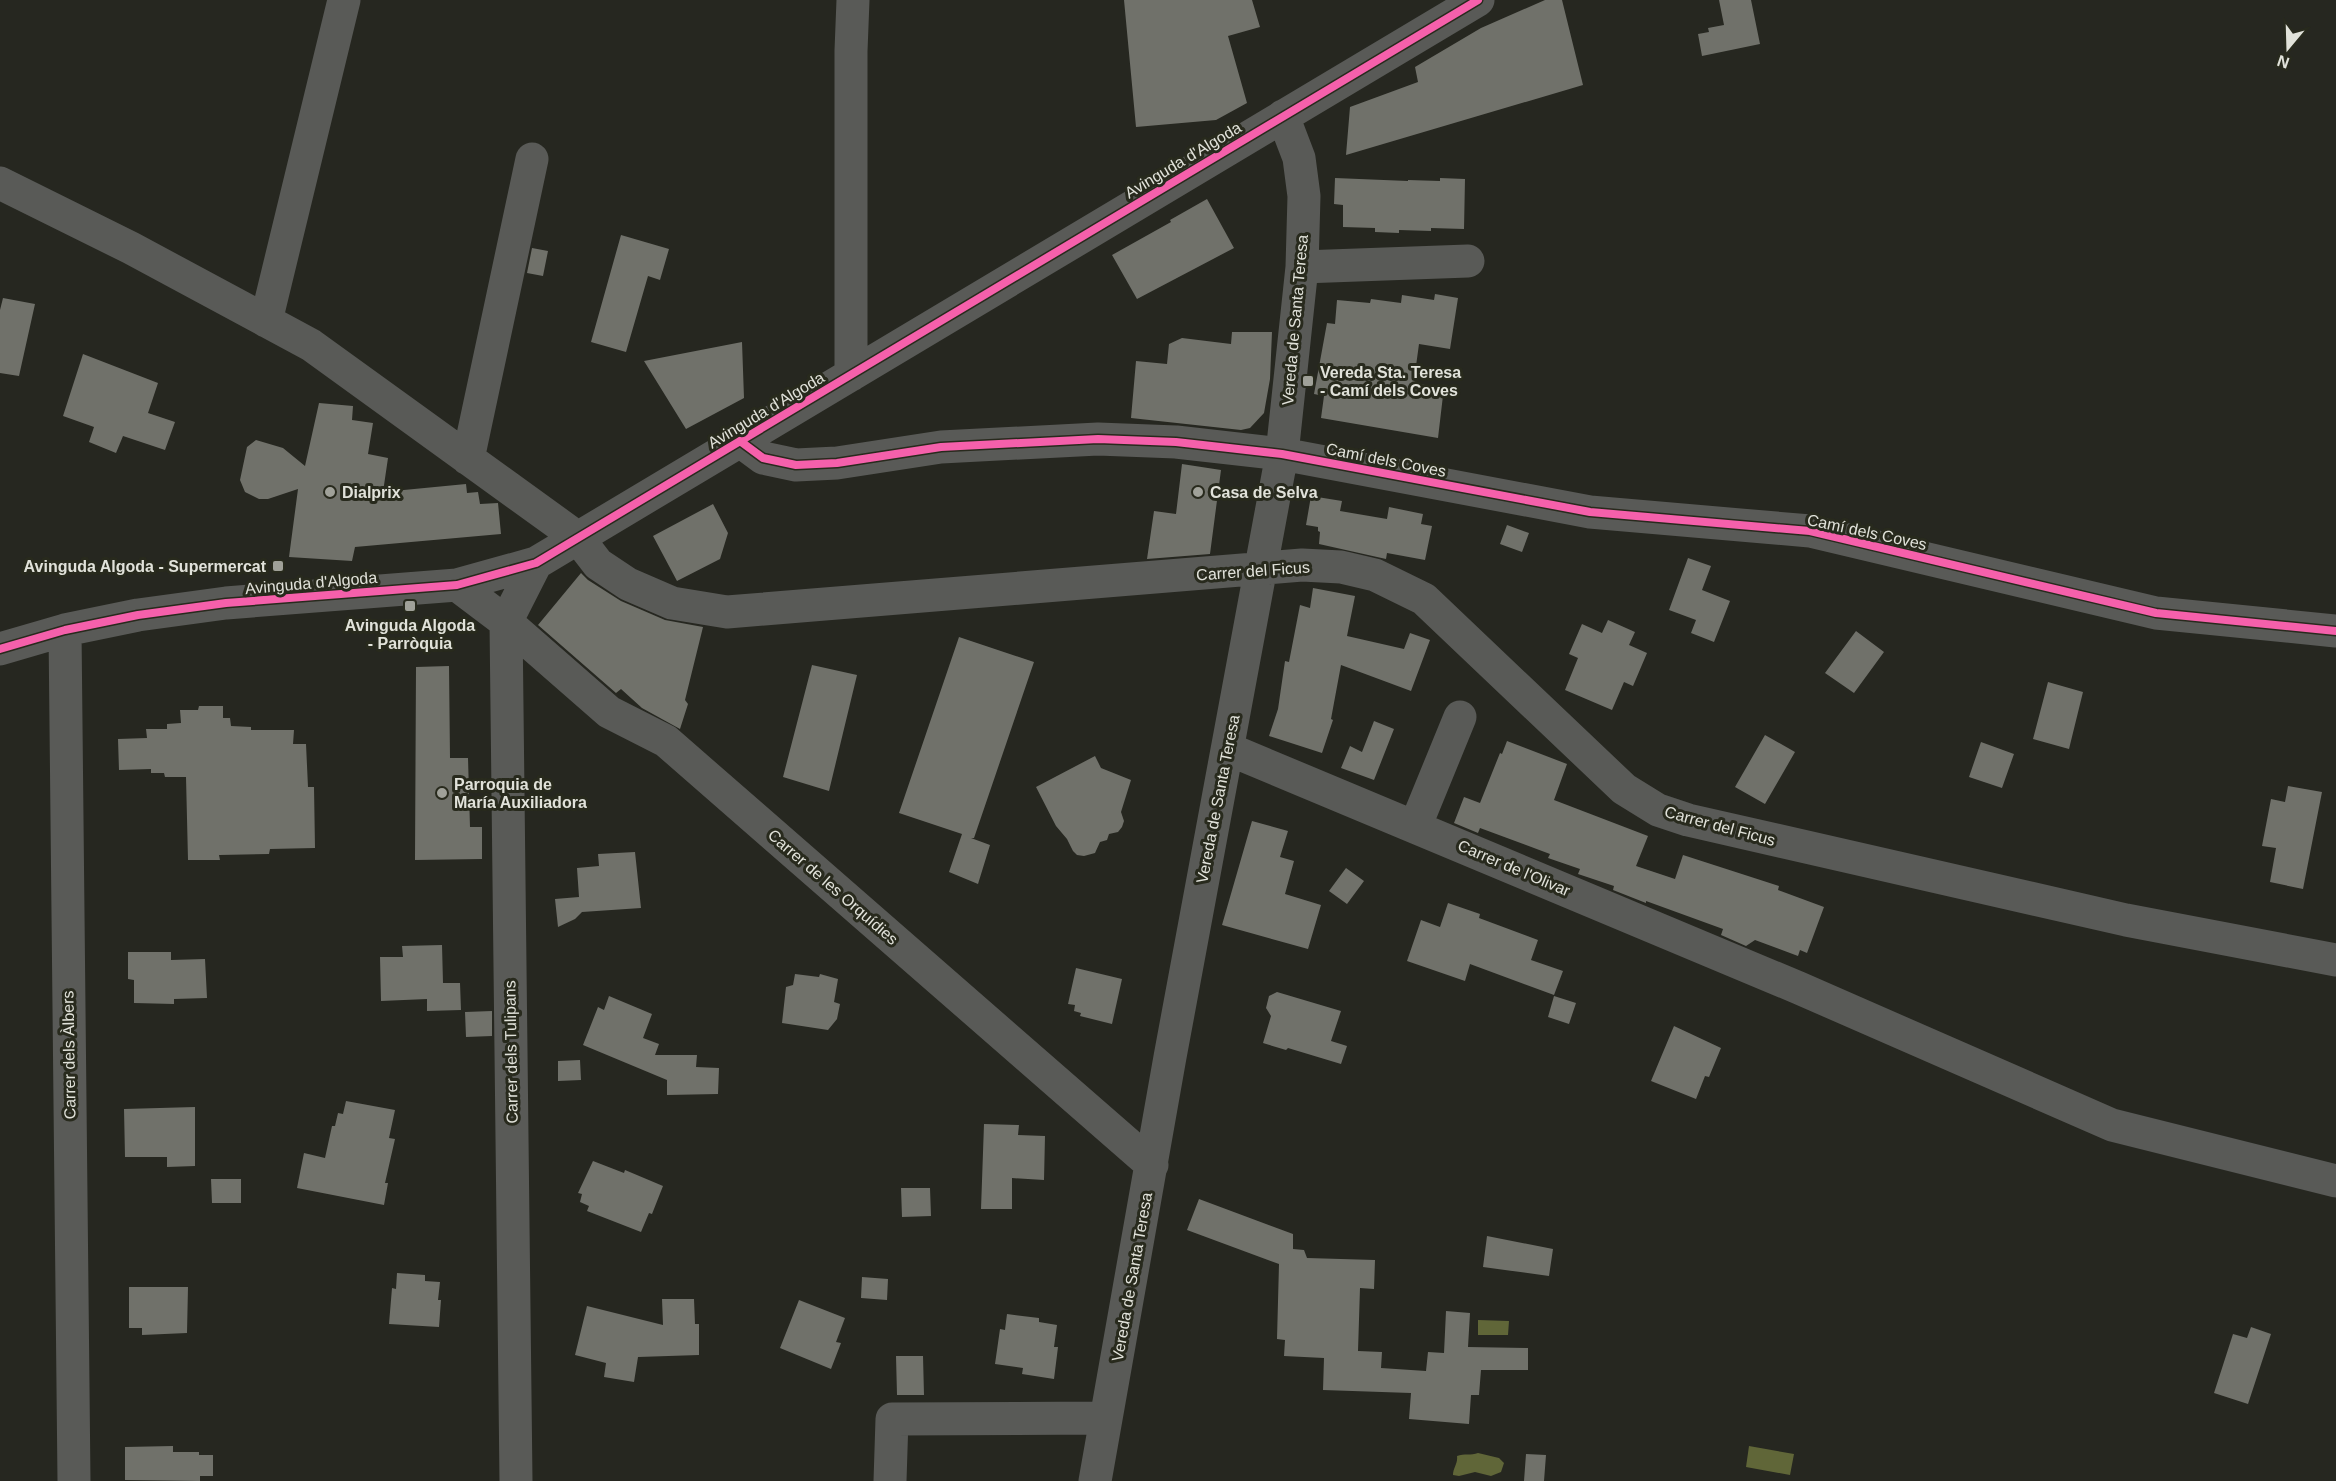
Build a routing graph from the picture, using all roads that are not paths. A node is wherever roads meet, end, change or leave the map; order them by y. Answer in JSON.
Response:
{"nodes":[{"id":1,"x":344,"y":0,"type":"edge"},
{"id":2,"x":853,"y":0,"type":"edge"},
{"id":3,"x":1467,"y":3,"type":"edge"},
{"id":4,"x":1283,"y":116,"type":"junction"},
{"id":5,"x":532,"y":159,"type":"dead end"},
{"id":6,"x":0,"y":183,"type":"edge"},
{"id":7,"x":1468,"y":261,"type":"dead end"},
{"id":8,"x":1302,"y":267,"type":"junction"},
{"id":9,"x":266,"y":321,"type":"junction"},
{"id":10,"x":851,"y":375,"type":"junction"},
{"id":11,"x":740,"y":441,"type":"junction"},
{"id":12,"x":1282,"y":454,"type":"junction"},
{"id":13,"x":468,"y":459,"type":"junction"},
{"id":14,"x":578,"y":538,"type":"junction"},
{"id":15,"x":536,"y":563,"type":"junction"},
{"id":16,"x":1261,"y":570,"type":"junction"},
{"id":17,"x":457,"y":585,"type":"junction"},
{"id":18,"x":506,"y":622,"type":"junction"},
{"id":19,"x":65,"y":630,"type":"junction"},
{"id":20,"x":2336,"y":631,"type":"edge"},
{"id":21,"x":0,"y":649,"type":"edge"},
{"id":22,"x":1460,"y":717,"type":"dead end"},
{"id":23,"x":1228,"y":749,"type":"junction"},
{"id":24,"x":1415,"y":827,"type":"junction"},
{"id":25,"x":2336,"y":960,"type":"edge"},
{"id":26,"x":1152,"y":1165,"type":"junction"},
{"id":27,"x":2336,"y":1181,"type":"edge"},
{"id":28,"x":1106,"y":1418,"type":"junction"},
{"id":29,"x":74,"y":1481,"type":"edge"},
{"id":30,"x":516,"y":1481,"type":"edge"},
{"id":31,"x":890,"y":1481,"type":"edge"},
{"id":32,"x":1095,"y":1481,"type":"edge"}],
"edges":[{"from":1,"to":9,"type":"street"},
{"from":2,"to":10,"type":"street"},
{"from":3,"to":4,"type":"street","name":"Avinguda d'Algoda"},
{"from":4,"to":8,"type":"street","name":"Vereda de Santa Teresa"},
{"from":4,"to":10,"type":"street","name":"Avinguda d'Algoda"},
{"from":5,"to":13,"type":"street"},
{"from":6,"to":9,"type":"street","name":"Carrer del Ficus"},
{"from":7,"to":8,"type":"street"},
{"from":8,"to":12,"type":"street","name":"Vereda de Santa Teresa"},
{"from":9,"to":13,"type":"street","name":"Carrer del Ficus"},
{"from":10,"to":11,"type":"street","name":"Avinguda d'Algoda"},
{"from":11,"to":12,"type":"street","name":"Camí dels Coves"},
{"from":11,"to":14,"type":"street","name":"Avinguda d'Algoda"},
{"from":12,"to":16,"type":"street","name":"Vereda de Santa Teresa"},
{"from":12,"to":20,"type":"street","name":"Camí dels Coves"},
{"from":13,"to":14,"type":"street","name":"Carrer del Ficus"},
{"from":14,"to":15,"type":"street","name":"Avinguda d'Algoda"},
{"from":14,"to":16,"type":"street","name":"Carrer del Ficus"},
{"from":15,"to":17,"type":"street","name":"Avinguda d'Algoda"},
{"from":15,"to":18,"type":"street","name":"Carrer dels Tulipans"},
{"from":16,"to":23,"type":"street","name":"Vereda de Santa Teresa"},
{"from":16,"to":25,"type":"street","name":"Carrer del Ficus"},
{"from":17,"to":18,"type":"street"},
{"from":17,"to":19,"type":"street","name":"Avinguda d'Algoda"},
{"from":18,"to":26,"type":"street","name":"Carrer de les Orquídies"},
{"from":18,"to":30,"type":"street","name":"Carrer dels Tulipans"},
{"from":19,"to":21,"type":"street","name":"Avinguda d'Algoda"},
{"from":19,"to":29,"type":"street","name":"Carrer dels Àlbers"},
{"from":22,"to":24,"type":"street"},
{"from":23,"to":24,"type":"street","name":"Carrer de l'Olivar"},
{"from":23,"to":26,"type":"street","name":"Vereda de Santa Teresa"},
{"from":24,"to":27,"type":"street","name":"Carrer de l'Olivar"},
{"from":26,"to":28,"type":"street","name":"Vereda de Santa Teresa"},
{"from":28,"to":31,"type":"street"},
{"from":28,"to":32,"type":"street","name":"Vereda de Santa Teresa"}]}
